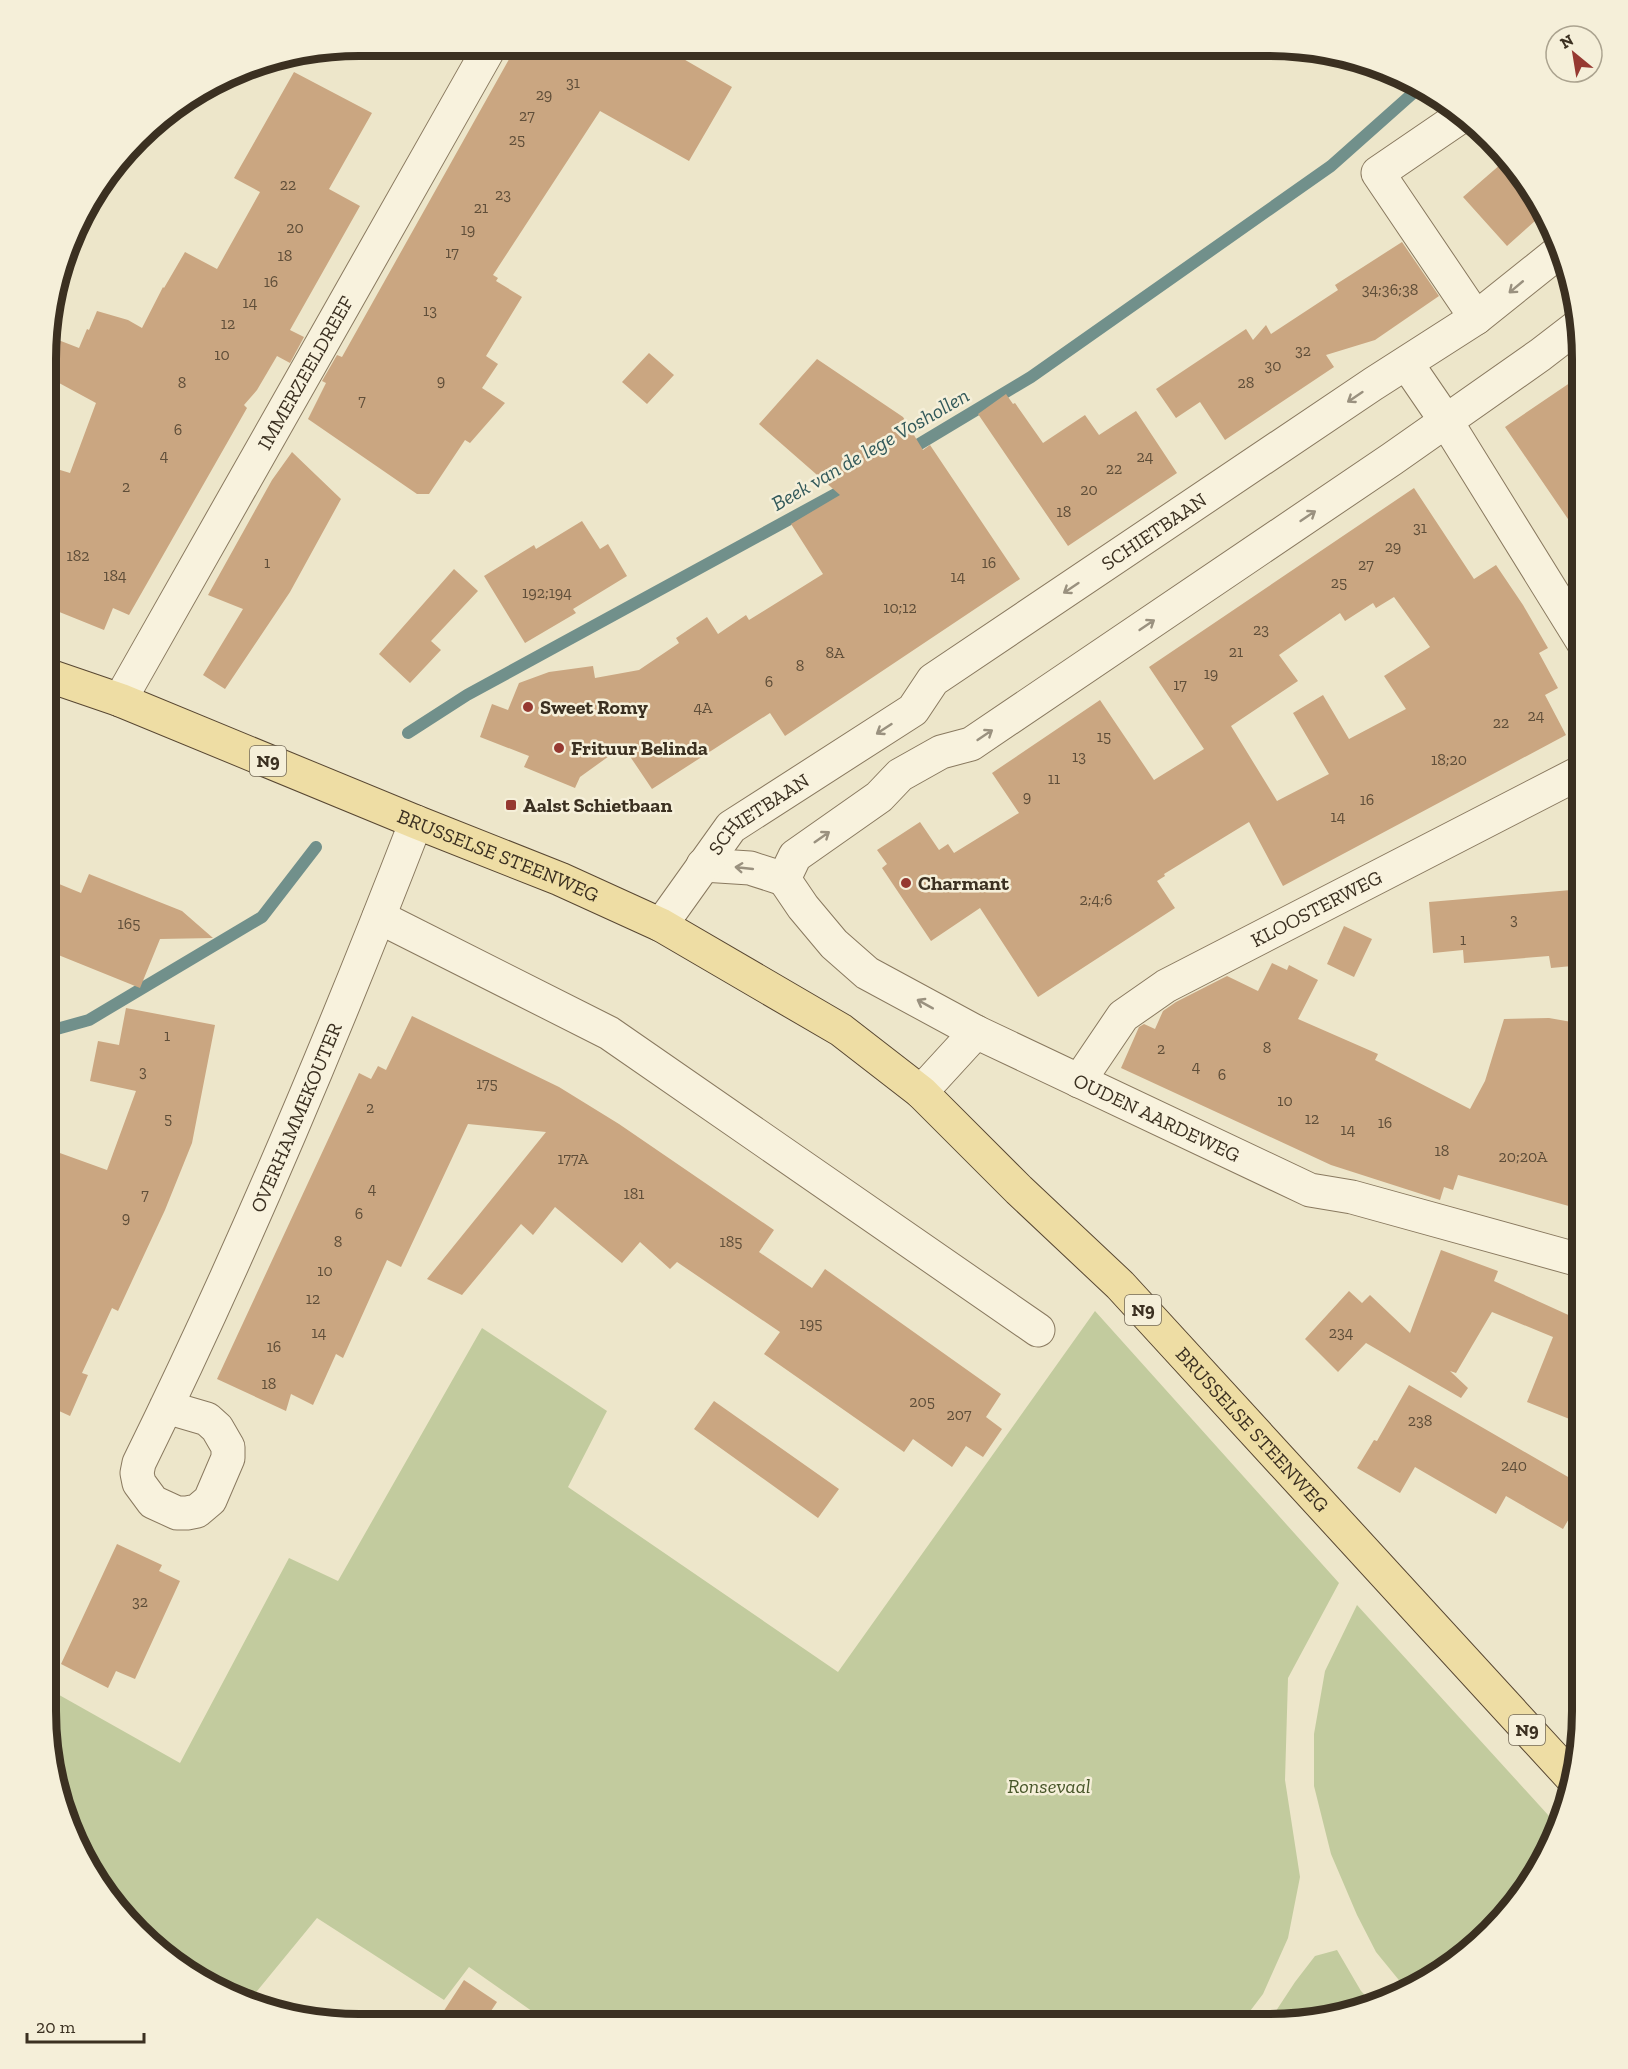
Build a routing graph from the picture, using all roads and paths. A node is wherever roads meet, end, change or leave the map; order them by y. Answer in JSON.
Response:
{"nodes":[{"id":1,"x":485,"y":56,"type":"edge"},
{"id":2,"x":1456,"y":120,"type":"edge"},
{"id":3,"x":1554,"y":256,"type":"edge"},
{"id":4,"x":1476,"y":318,"type":"junction"},
{"id":5,"x":1571,"y":332,"type":"edge"},
{"id":6,"x":1407,"y":364,"type":"junction"},
{"id":7,"x":1446,"y":421,"type":"junction"},
{"id":8,"x":1572,"y":624,"type":"edge"},
{"id":9,"x":55,"y":678,"type":"edge"},
{"id":10,"x":120,"y":699,"type":"junction"},
{"id":11,"x":913,"y":710,"type":"junction"},
{"id":12,"x":941,"y":752,"type":"junction"},
{"id":13,"x":1572,"y":777,"type":"edge"},
{"id":14,"x":416,"y":822,"type":"junction"},
{"id":15,"x":703,"y":865,"type":"junction"},
{"id":16,"x":784,"y":879,"type":"junction"},
{"id":17,"x":379,"y":917,"type":"junction"},
{"id":18,"x":660,"y":925,"type":"junction"},
{"id":19,"x":976,"y":1032,"type":"junction"},
{"id":20,"x":1079,"y":1082,"type":"junction"},
{"id":21,"x":921,"y":1092,"type":"junction"},
{"id":22,"x":1572,"y":1258,"type":"edge"},
{"id":23,"x":1038,"y":1330,"type":"dead end"},
{"id":24,"x":166,"y":1407,"type":"dead end"},
{"id":25,"x":1566,"y":1772,"type":"edge"}],
"edges":[{"from":1,"to":10,"type":"street","name":"IMMERZEELDREEF"},
{"from":2,"to":4,"type":"street"},
{"from":3,"to":4,"type":"street","name":"SCHIETBAAN","one_way":true},
{"from":4,"to":6,"type":"street","name":"SCHIETBAAN"},
{"from":5,"to":7,"type":"street"},
{"from":6,"to":7,"type":"street"},
{"from":6,"to":11,"type":"street","name":"SCHIETBAAN","one_way":true},
{"from":7,"to":8,"type":"street"},
{"from":12,"to":7,"type":"street","one_way":true},
{"from":9,"to":10,"type":"main road","name":"BRUSSELSE STEENWEG","number":"N9"},
{"from":10,"to":14,"type":"main road","name":"BRUSSELSE STEENWEG","number":"N9"},
{"from":11,"to":12,"type":"street"},
{"from":11,"to":15,"type":"street","name":"SCHIETBAAN","one_way":true},
{"from":16,"to":12,"type":"street","one_way":true},
{"from":13,"to":20,"type":"street","name":"KLOOSTERWEG"},
{"from":14,"to":17,"type":"street","name":"OVERHAMMEKOUTER"},
{"from":14,"to":18,"type":"main road","name":"BRUSSELSE STEENWEG","number":"N9"},
{"from":16,"to":15,"type":"street","one_way":true},
{"from":15,"to":18,"type":"street","name":"SCHIETBAAN"},
{"from":19,"to":16,"type":"street","name":"OUDEN AARDEWEG","one_way":true},
{"from":17,"to":23,"type":"street"},
{"from":17,"to":24,"type":"street","name":"OVERHAMMEKOUTER"},
{"from":18,"to":21,"type":"main road","name":"BRUSSELSE STEENWEG","number":"N9"},
{"from":19,"to":20,"type":"street","name":"OUDEN AARDEWEG"},
{"from":19,"to":21,"type":"street"},
{"from":20,"to":22,"type":"street","name":"OUDEN AARDEWEG"},
{"from":21,"to":25,"type":"main road","name":"BRUSSELSE STEENWEG","number":"N9"}]}
